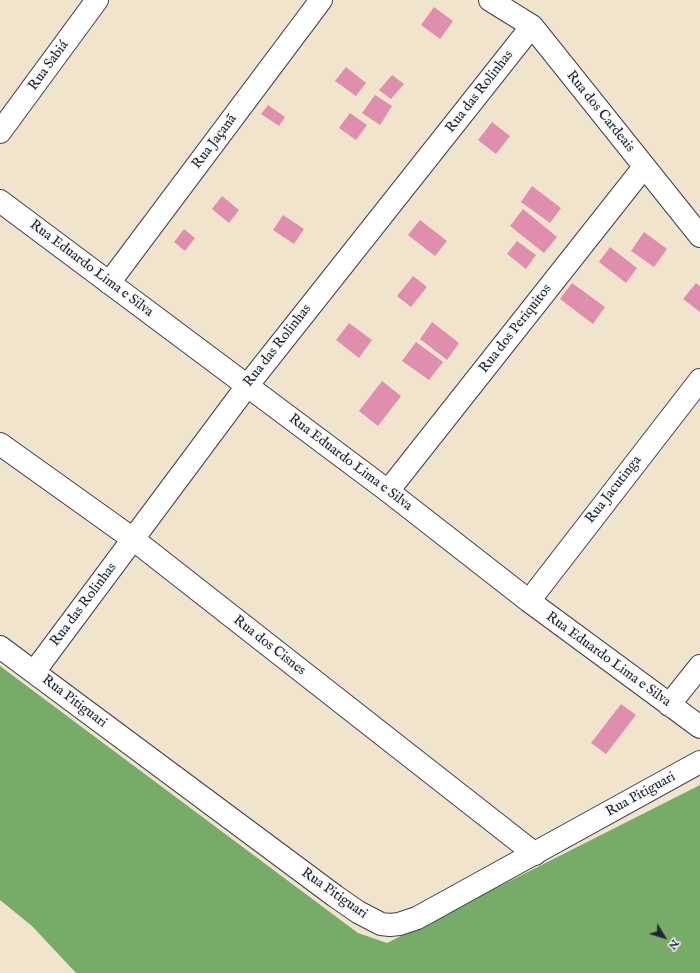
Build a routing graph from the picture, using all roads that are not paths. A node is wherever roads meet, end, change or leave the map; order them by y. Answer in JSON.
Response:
{"nodes":[{"id":1,"x":97,"y":0,"type":"edge"},
{"id":2,"x":322,"y":0,"type":"edge"},
{"id":3,"x":490,"y":0,"type":"edge"},
{"id":4,"x":532,"y":26,"type":"junction"},
{"id":5,"x":0,"y":132,"type":"edge"},
{"id":6,"x":644,"y":167,"type":"junction"},
{"id":7,"x":0,"y":201,"type":"edge"},
{"id":8,"x":700,"y":236,"type":"edge"},
{"id":9,"x":110,"y":283,"type":"junction"},
{"id":10,"x":700,"y":380,"type":"edge"},
{"id":11,"x":247,"y":386,"type":"junction"},
{"id":12,"x":0,"y":444,"type":"edge"},
{"id":13,"x":388,"y":491,"type":"junction"},
{"id":14,"x":133,"y":540,"type":"junction"},
{"id":15,"x":529,"y":601,"type":"junction"},
{"id":16,"x":0,"y":646,"type":"edge"},
{"id":17,"x":700,"y":666,"type":"edge"},
{"id":18,"x":34,"y":672,"type":"junction"},
{"id":19,"x":669,"y":705,"type":"junction"},
{"id":20,"x":700,"y":727,"type":"edge"},
{"id":21,"x":700,"y":762,"type":"edge"},
{"id":22,"x":535,"y":854,"type":"junction"}],
"edges":[{"from":1,"to":5,"type":"street","name":"Rua Sabiá"},
{"from":2,"to":9,"type":"street","name":"Rua Jaçanã"},
{"from":3,"to":4,"type":"street","name":"Rua dos Cardeais"},
{"from":4,"to":6,"type":"street","name":"Rua dos Cardeais"},
{"from":4,"to":11,"type":"street","name":"Rua das Rolinhas"},
{"from":6,"to":8,"type":"street","name":"Rua dos Cardeais"},
{"from":6,"to":13,"type":"street","name":"Rua dos Periquitos"},
{"from":7,"to":9,"type":"street","name":"Rua Eduardo Lima e Silva"},
{"from":9,"to":11,"type":"street","name":"Rua Eduardo Lima e Silva"},
{"from":10,"to":15,"type":"street","name":"Rua Jacutinga"},
{"from":11,"to":13,"type":"street","name":"Rua Eduardo Lima e Silva"},
{"from":11,"to":14,"type":"street","name":"Rua das Rolinhas"},
{"from":12,"to":14,"type":"street","name":"Rua dos Cisnes"},
{"from":13,"to":15,"type":"street","name":"Rua Eduardo Lima e Silva"},
{"from":14,"to":18,"type":"street","name":"Rua das Rolinhas"},
{"from":14,"to":22,"type":"street","name":"Rua dos Cisnes"},
{"from":15,"to":19,"type":"street","name":"Rua Eduardo Lima e Silva"},
{"from":16,"to":18,"type":"street","name":"Rua Pitiguari"},
{"from":17,"to":19,"type":"street"},
{"from":18,"to":22,"type":"street","name":"Rua Pitiguari"},
{"from":19,"to":20,"type":"street","name":"Rua Eduardo Lima e Silva"},
{"from":21,"to":22,"type":"street","name":"Rua Pitiguari"}]}
